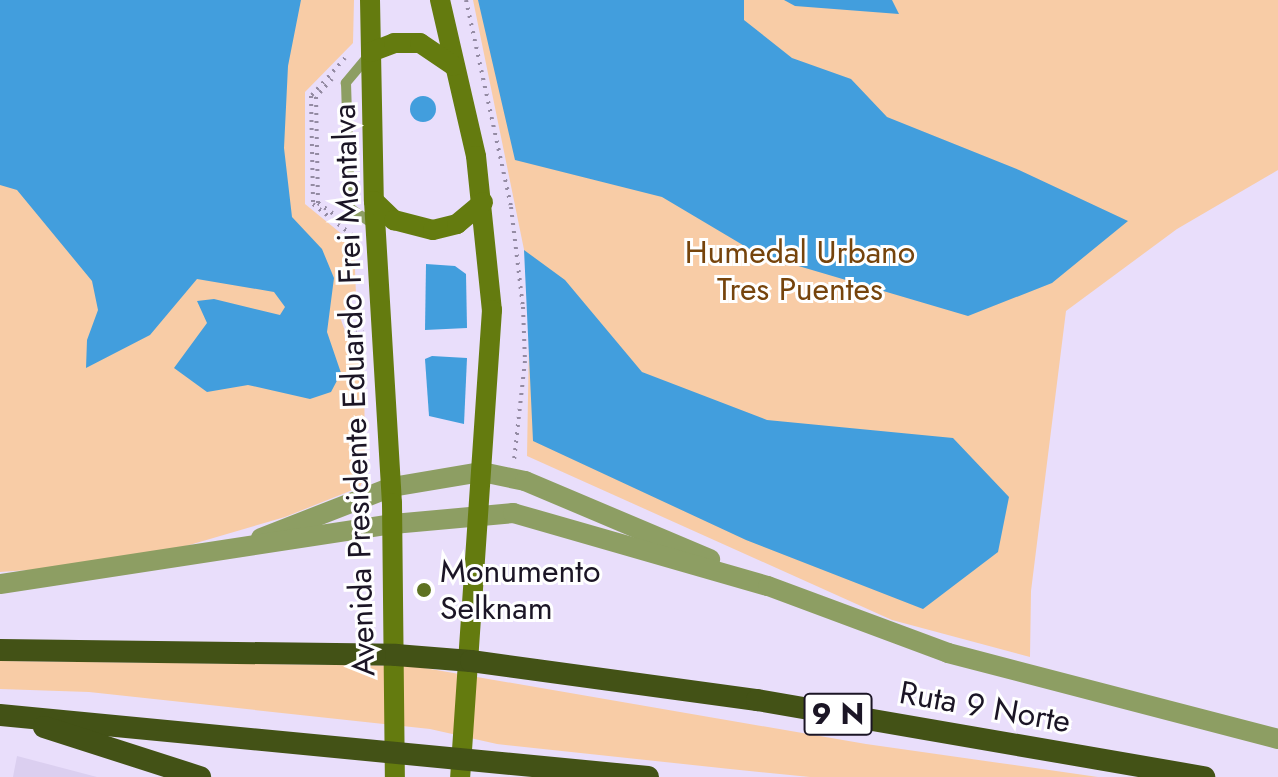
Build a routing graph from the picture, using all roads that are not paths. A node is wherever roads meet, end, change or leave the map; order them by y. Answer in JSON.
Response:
{"nodes":[{"id":1,"x":370,"y":0,"type":"edge"},
{"id":2,"x":440,"y":0,"type":"edge"},
{"id":3,"x":371,"y":52,"type":"junction"},
{"id":4,"x":454,"y":66,"type":"junction"},
{"id":5,"x":374,"y":201,"type":"junction"},
{"id":6,"x":483,"y":202,"type":"junction"},
{"id":7,"x":375,"y":226,"type":"junction"},
{"id":8,"x":482,"y":472,"type":"junction"},
{"id":9,"x":392,"y":487,"type":"junction"},
{"id":10,"x":477,"y":515,"type":"junction"},
{"id":11,"x":393,"y":524,"type":"junction"},
{"id":12,"x":220,"y":554,"type":"junction"},
{"id":13,"x":0,"y":584,"type":"edge"},
{"id":14,"x":768,"y":586,"type":"junction"},
{"id":15,"x":0,"y":650,"type":"edge"},
{"id":16,"x":396,"y":655,"type":"junction"},
{"id":17,"x":471,"y":661,"type":"junction"},
{"id":18,"x":2,"y":715,"type":"edge"},
{"id":19,"x":1278,"y":739,"type":"edge"},
{"id":20,"x":394,"y":751,"type":"junction"},
{"id":21,"x":461,"y":767,"type":"edge"},
{"id":22,"x":200,"y":777,"type":"edge"},
{"id":23,"x":395,"y":777,"type":"edge"},
{"id":24,"x":648,"y":777,"type":"edge"},
{"id":25,"x":1204,"y":777,"type":"edge"}],
"edges":[{"from":1,"to":3,"type":"main road","name":"Avenida Presidente Eduardo Frei Montalva"},
{"from":2,"to":4,"type":"main road"},
{"from":3,"to":4,"type":"main road"},
{"from":3,"to":5,"type":"main road","name":"Avenida Presidente Eduardo Frei Montalva"},
{"from":3,"to":7,"type":"lane"},
{"from":4,"to":6,"type":"main road"},
{"from":5,"to":6,"type":"main road"},
{"from":5,"to":7,"type":"main road","name":"Avenida Presidente Eduardo Frei Montalva"},
{"from":6,"to":8,"type":"main road"},
{"from":7,"to":9,"type":"main road","name":"Avenida Presidente Eduardo Frei Montalva"},
{"from":8,"to":9,"type":"street"},
{"from":8,"to":10,"type":"main road"},
{"from":8,"to":14,"type":"street"},
{"from":9,"to":11,"type":"main road","name":"Avenida Presidente Eduardo Frei Montalva"},
{"from":9,"to":12,"type":"street"},
{"from":10,"to":11,"type":"street"},
{"from":10,"to":14,"type":"street"},
{"from":10,"to":17,"type":"main road"},
{"from":11,"to":12,"type":"street"},
{"from":11,"to":16,"type":"main road","name":"Avenida Presidente Eduardo Frei Montalva"},
{"from":12,"to":13,"type":"street"},
{"from":14,"to":19,"type":"street"},
{"from":15,"to":16,"type":"highway","name":"Ruta 9 Norte"},
{"from":16,"to":17,"type":"highway","name":"Ruta 9 Norte"},
{"from":16,"to":20,"type":"main road","name":"Avenida Presidente Eduardo Frei Montalva"},
{"from":17,"to":21,"type":"main road"},
{"from":17,"to":25,"type":"highway","name":"Ruta 9 Norte","number":"9 N"},
{"from":18,"to":20,"type":"highway"},
{"from":18,"to":22,"type":"highway"},
{"from":20,"to":21,"type":"highway"},
{"from":20,"to":23,"type":"main road","name":"Avenida Presidente Eduardo Frei Montalva"},
{"from":21,"to":24,"type":"highway"}]}
